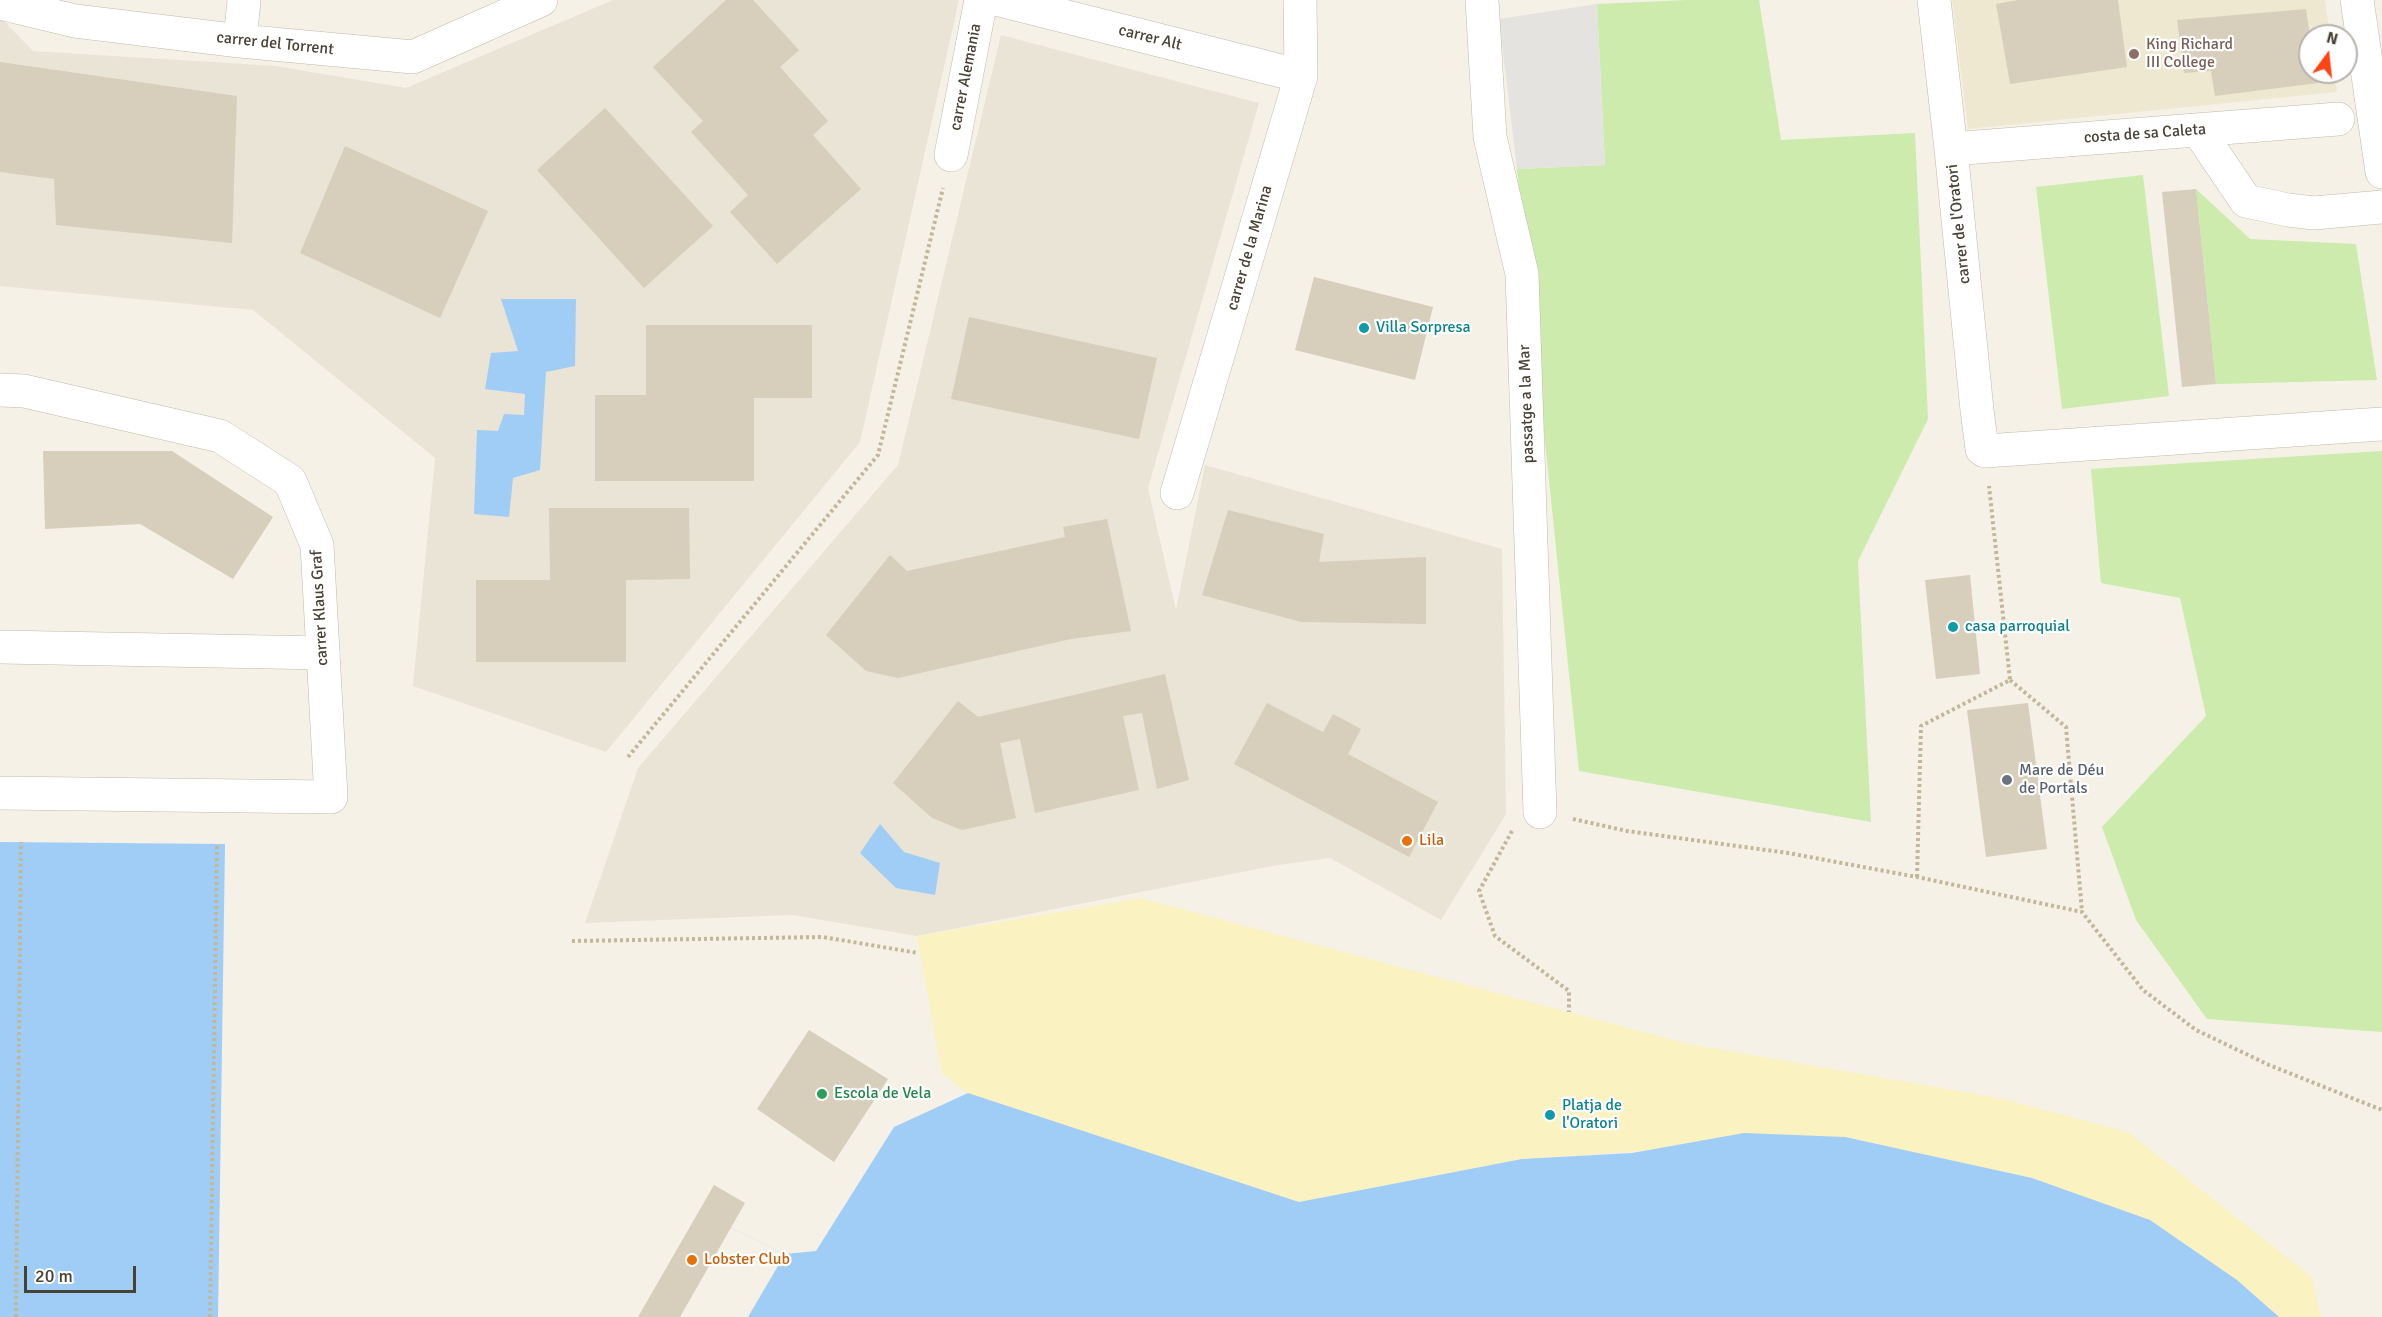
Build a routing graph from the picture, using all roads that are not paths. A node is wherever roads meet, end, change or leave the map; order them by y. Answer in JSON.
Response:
{"nodes":[{"id":1,"x":244,"y":0,"type":"edge"},
{"id":2,"x":541,"y":0,"type":"edge"},
{"id":3,"x":981,"y":0,"type":"edge"},
{"id":4,"x":1000,"y":0,"type":"edge"},
{"id":5,"x":1300,"y":0,"type":"edge"},
{"id":6,"x":1482,"y":0,"type":"edge"},
{"id":7,"x":1934,"y":0,"type":"edge"},
{"id":8,"x":2357,"y":0,"type":"edge"},
{"id":9,"x":0,"y":3,"type":"edge"},
{"id":10,"x":240,"y":41,"type":"junction"},
{"id":11,"x":1301,"y":76,"type":"junction"},
{"id":12,"x":2338,"y":119,"type":"dead end"},
{"id":13,"x":2198,"y":130,"type":"junction"},
{"id":14,"x":1951,"y":149,"type":"junction"},
{"id":15,"x":951,"y":155,"type":"road end"},
{"id":16,"x":2382,"y":172,"type":"edge"},
{"id":17,"x":2382,"y":207,"type":"edge"},
{"id":18,"x":0,"y":390,"type":"edge"},
{"id":19,"x":2382,"y":424,"type":"edge"},
{"id":20,"x":1177,"y":494,"type":"dead end"},
{"id":21,"x":0,"y":647,"type":"edge"},
{"id":22,"x":323,"y":653,"type":"junction"},
{"id":23,"x":0,"y":793,"type":"edge"},
{"id":24,"x":1540,"y":812,"type":"road end"}],
"edges":[{"from":1,"to":10,"type":"street"},
{"from":2,"to":10,"type":"street","name":"carrer del Torrent"},
{"from":3,"to":15,"type":"street","name":"carrer Alemania"},
{"from":4,"to":11,"type":"street","name":"carrer Alt"},
{"from":5,"to":11,"type":"street","name":"carrer de la Marina"},
{"from":6,"to":24,"type":"street","name":"passatge a la Mar"},
{"from":7,"to":14,"type":"street","name":"carrer de l'Oratori"},
{"from":8,"to":16,"type":"street"},
{"from":9,"to":10,"type":"street","name":"carrer del Torrent"},
{"from":11,"to":20,"type":"street","name":"carrer de la Marina"},
{"from":12,"to":13,"type":"street","name":"costa de sa Caleta"},
{"from":13,"to":14,"type":"street","name":"costa de sa Caleta"},
{"from":13,"to":17,"type":"street"},
{"from":14,"to":19,"type":"street","name":"carrer de l'Oratori"},
{"from":18,"to":22,"type":"street","name":"carrer Klaus Graf"},
{"from":21,"to":22,"type":"street"},
{"from":22,"to":23,"type":"street","name":"carrer Klaus Graf"}]}
